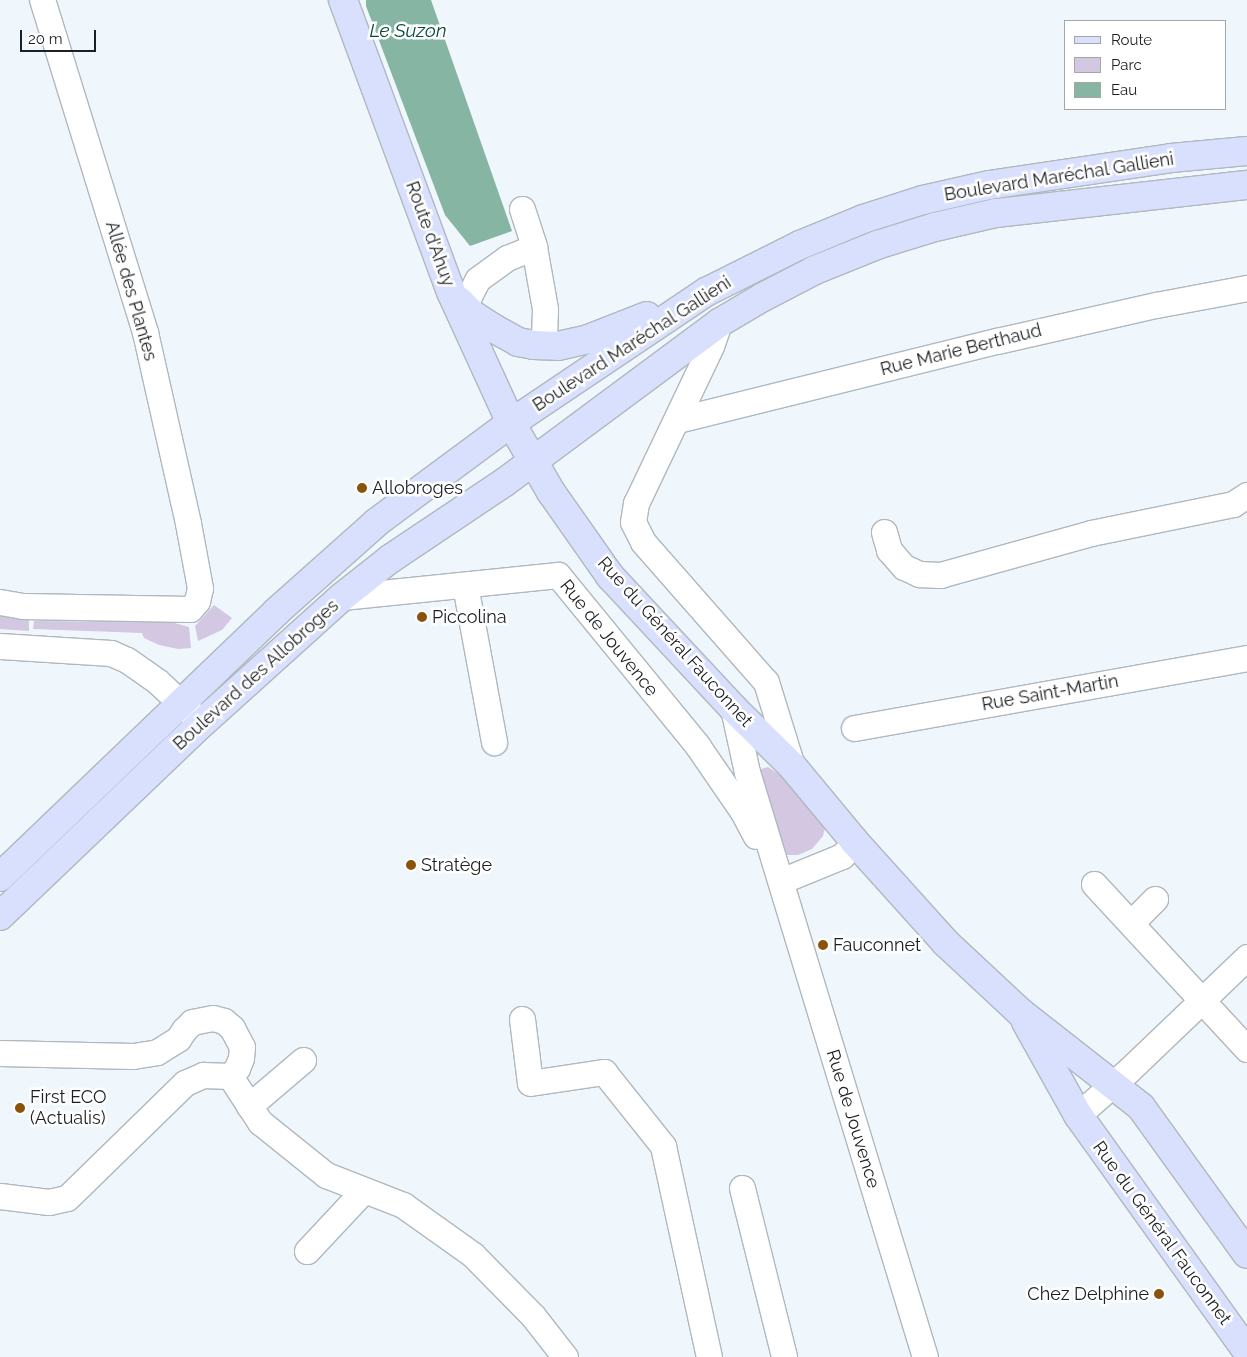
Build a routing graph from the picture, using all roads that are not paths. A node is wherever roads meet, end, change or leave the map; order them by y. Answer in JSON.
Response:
{"nodes":[{"id":1,"x":42,"y":0,"type":"edge"},
{"id":2,"x":343,"y":0,"type":"edge"},
{"id":3,"x":1247,"y":151,"type":"edge"},
{"id":4,"x":1247,"y":185,"type":"edge"},
{"id":5,"x":522,"y":209,"type":"dead end"},
{"id":6,"x":534,"y":247,"type":"junction"},
{"id":7,"x":1247,"y":288,"type":"edge"},
{"id":8,"x":706,"y":292,"type":"junction"},
{"id":9,"x":457,"y":299,"type":"junction"},
{"id":10,"x":719,"y":323,"type":"junction"},
{"id":11,"x":544,"y":345,"type":"junction"},
{"id":12,"x":676,"y":420,"type":"junction"},
{"id":13,"x":511,"y":423,"type":"junction"},
{"id":14,"x":534,"y":461,"type":"junction"},
{"id":15,"x":1247,"y":495,"type":"edge"},
{"id":16,"x":633,"y":522,"type":"joint"},
{"id":17,"x":884,"y":532,"type":"dead end"},
{"id":18,"x":466,"y":585,"type":"junction"},
{"id":19,"x":342,"y":597,"type":"junction"},
{"id":20,"x":0,"y":602,"type":"edge"},
{"id":21,"x":0,"y":646,"type":"edge"},
{"id":22,"x":1247,"y":658,"type":"edge"},
{"id":23,"x":182,"y":703,"type":"junction"},
{"id":24,"x":733,"y":708,"type":"junction"},
{"id":25,"x":202,"y":723,"type":"junction"},
{"id":26,"x":854,"y":728,"type":"dead end"},
{"id":27,"x":494,"y":742,"type":"dead end"},
{"id":28,"x":792,"y":766,"type":"junction"},
{"id":29,"x":855,"y":842,"type":"junction"},
{"id":30,"x":0,"y":877,"type":"edge"},
{"id":31,"x":781,"y":881,"type":"junction"},
{"id":32,"x":1094,"y":884,"type":"dead end"},
{"id":33,"x":1155,"y":899,"type":"dead end"},
{"id":34,"x":0,"y":916,"type":"edge"},
{"id":35,"x":1131,"y":923,"type":"junction"},
{"id":36,"x":1247,"y":957,"type":"edge"},
{"id":37,"x":1203,"y":1000,"type":"junction"},
{"id":38,"x":1020,"y":1012,"type":"junction"},
{"id":39,"x":522,"y":1020,"type":"dead end"},
{"id":40,"x":1247,"y":1049,"type":"edge"},
{"id":41,"x":0,"y":1053,"type":"edge"},
{"id":42,"x":303,"y":1060,"type":"dead end"},
{"id":43,"x":230,"y":1076,"type":"junction"},
{"id":44,"x":1113,"y":1084,"type":"junction"},
{"id":45,"x":249,"y":1106,"type":"junction"},
{"id":46,"x":1078,"y":1115,"type":"junction"},
{"id":47,"x":742,"y":1188,"type":"dead end"},
{"id":48,"x":364,"y":1190,"type":"junction"},
{"id":49,"x":0,"y":1196,"type":"edge"},
{"id":50,"x":306,"y":1251,"type":"dead end"},
{"id":51,"x":1247,"y":1254,"type":"edge"},
{"id":52,"x":1247,"y":1351,"type":"edge"},
{"id":53,"x":565,"y":1357,"type":"edge"},
{"id":54,"x":709,"y":1357,"type":"edge"},
{"id":55,"x":784,"y":1357,"type":"edge"},
{"id":56,"x":925,"y":1357,"type":"edge"}],
"edges":[{"from":1,"to":20,"type":"street","name":"Allée des Plantes"},
{"from":2,"to":9,"type":"main road","name":"Route d'Ahuy"},
{"from":3,"to":8,"type":"main road","name":"Boulevard Maréchal Gallieni"},
{"from":4,"to":10,"type":"main road","name":"Boulevard Maréchal Gallieni"},
{"from":5,"to":6,"type":"street"},
{"from":6,"to":9,"type":"street"},
{"from":6,"to":11,"type":"street"},
{"from":7,"to":12,"type":"street","name":"Rue Marie Berthaud"},
{"from":8,"to":11,"type":"main road"},
{"from":8,"to":13,"type":"main road","name":"Boulevard Maréchal Gallieni"},
{"from":9,"to":11,"type":"main road"},
{"from":9,"to":13,"type":"main road","name":"Route d'Ahuy"},
{"from":10,"to":12,"type":"street","name":"Boulevard Maréchal Gallieni"},
{"from":10,"to":14,"type":"main road","name":"Boulevard Maréchal Gallieni"},
{"from":12,"to":16,"type":"street","name":"Boulevard Maréchal Gallieni"},
{"from":13,"to":14,"type":"main road","name":"Route d'Ahuy"},
{"from":13,"to":23,"type":"main road","name":"Boulevard des Allobroges"},
{"from":14,"to":19,"type":"main road","name":"Boulevard des Allobroges"},
{"from":14,"to":24,"type":"main road","name":"Rue du Général Fauconnet"},
{"from":15,"to":17,"type":"street"},
{"from":16,"to":28,"type":"street","name":"Rue du Général Fauconnet"},
{"from":18,"to":19,"type":"street","name":"Rue de Jouvence"},
{"from":18,"to":27,"type":"street"},
{"from":18,"to":31,"type":"street","name":"Rue de Jouvence"},
{"from":19,"to":25,"type":"main road","name":"Boulevard des Allobroges"},
{"from":21,"to":23,"type":"street"},
{"from":22,"to":26,"type":"street","name":"Rue Saint-Martin"},
{"from":23,"to":25,"type":"street"},
{"from":23,"to":30,"type":"main road","name":"Boulevard des Allobroges"},
{"from":24,"to":28,"type":"main road","name":"Rue du Général Fauconnet"},
{"from":24,"to":31,"type":"street","name":"Rue de Jouvence"},
{"from":25,"to":34,"type":"main road","name":"Boulevard des Allobroges"},
{"from":28,"to":29,"type":"main road","name":"Rue du Général Fauconnet"},
{"from":29,"to":31,"type":"street"},
{"from":29,"to":38,"type":"main road","name":"Rue du Général Fauconnet"},
{"from":31,"to":56,"type":"street","name":"Rue de Jouvence"},
{"from":32,"to":35,"type":"street"},
{"from":33,"to":35,"type":"street"},
{"from":35,"to":37,"type":"street"},
{"from":36,"to":37,"type":"street"},
{"from":37,"to":40,"type":"street"},
{"from":37,"to":44,"type":"street"},
{"from":38,"to":44,"type":"main road","name":"Rue du Général Fauconnet"},
{"from":38,"to":46,"type":"main road","name":"Rue du Général Fauconnet"},
{"from":39,"to":54,"type":"street"},
{"from":41,"to":43,"type":"street"},
{"from":42,"to":45,"type":"street"},
{"from":43,"to":45,"type":"street"},
{"from":43,"to":49,"type":"street"},
{"from":44,"to":46,"type":"street"},
{"from":44,"to":51,"type":"main road","name":"Rue du Général Fauconnet"},
{"from":45,"to":48,"type":"street"},
{"from":46,"to":52,"type":"main road","name":"Rue du Général Fauconnet"},
{"from":47,"to":55,"type":"street"},
{"from":48,"to":50,"type":"street"},
{"from":48,"to":53,"type":"street"}]}
